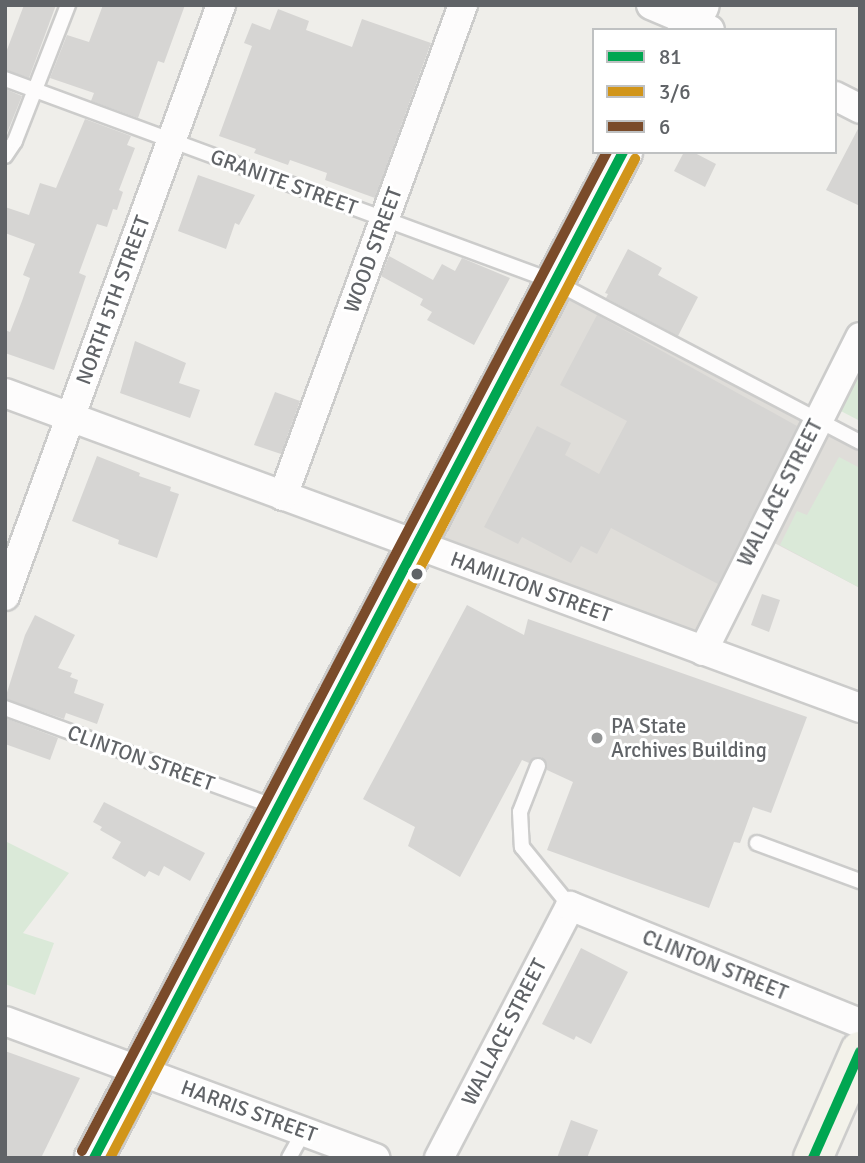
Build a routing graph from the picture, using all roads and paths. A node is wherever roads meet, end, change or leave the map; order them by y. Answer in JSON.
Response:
{"nodes":[{"id":1,"x":68,"y":5,"type":"edge"},
{"id":2,"x":221,"y":5,"type":"edge"},
{"id":3,"x":463,"y":5,"type":"edge"},
{"id":4,"x":651,"y":5,"type":"edge"},
{"id":5,"x":697,"y":21,"type":"edge"},
{"id":6,"x":5,"y":79,"type":"edge"},
{"id":7,"x":34,"y":90,"type":"junction"},
{"id":8,"x":837,"y":97,"type":"edge"},
{"id":9,"x":860,"y":108,"type":"edge"},
{"id":10,"x":172,"y":141,"type":"junction"},
{"id":11,"x":622,"y":154,"type":"edge"},
{"id":12,"x":5,"y":156,"type":"edge"},
{"id":13,"x":384,"y":219,"type":"junction"},
{"id":14,"x":555,"y":282,"type":"junction"},
{"id":15,"x":860,"y":337,"type":"edge"},
{"id":16,"x":5,"y":393,"type":"edge"},
{"id":17,"x":70,"y":417,"type":"junction"},
{"id":18,"x":817,"y":419,"type":"junction"},
{"id":19,"x":860,"y":442,"type":"edge"},
{"id":20,"x":283,"y":496,"type":"junction"},
{"id":21,"x":416,"y":545,"type":"junction"},
{"id":22,"x":5,"y":596,"type":"edge"},
{"id":23,"x":702,"y":650,"type":"junction"},
{"id":24,"x":5,"y":708,"type":"edge"},
{"id":25,"x":860,"y":708,"type":"edge"},
{"id":26,"x":538,"y":766,"type":"dead end"},
{"id":27,"x":277,"y":808,"type":"junction"},
{"id":28,"x":757,"y":843,"type":"dead end"},
{"id":29,"x":860,"y":881,"type":"edge"},
{"id":30,"x":570,"y":906,"type":"junction"},
{"id":31,"x":5,"y":1021,"type":"edge"},
{"id":32,"x":860,"y":1023,"type":"edge"},
{"id":33,"x":860,"y":1051,"type":"edge"},
{"id":34,"x":140,"y":1070,"type":"junction"},
{"id":35,"x":304,"y":1131,"type":"junction"},
{"id":36,"x":94,"y":1158,"type":"edge"},
{"id":37,"x":289,"y":1158,"type":"edge"},
{"id":38,"x":375,"y":1158,"type":"edge"},
{"id":39,"x":439,"y":1158,"type":"edge"},
{"id":40,"x":813,"y":1158,"type":"edge"}],
"edges":[{"from":1,"to":7,"type":"lane"},
{"from":2,"to":10,"type":"street","name":"NORTH 5TH STREET"},
{"from":3,"to":13,"type":"street","name":"WOOD STREET"},
{"from":4,"to":5,"type":"street"},
{"from":6,"to":7,"type":"lane","name":"GRANITE STREET"},
{"from":7,"to":10,"type":"lane","name":"GRANITE STREET"},
{"from":7,"to":12,"type":"lane"},
{"from":8,"to":9,"type":"street"},
{"from":10,"to":13,"type":"lane","name":"GRANITE STREET"},
{"from":10,"to":17,"type":"street","name":"NORTH 5TH STREET"},
{"from":11,"to":14,"type":"main road"},
{"from":13,"to":14,"type":"lane","name":"GRANITE STREET"},
{"from":13,"to":20,"type":"street","name":"WOOD STREET"},
{"from":14,"to":18,"type":"lane","name":"GRANITE STREET"},
{"from":14,"to":21,"type":"main road"},
{"from":15,"to":18,"type":"street","name":"WALLACE STREET"},
{"from":16,"to":17,"type":"street","name":"HAMILTON STREET"},
{"from":17,"to":20,"type":"street","name":"HAMILTON STREET"},
{"from":17,"to":22,"type":"street","name":"NORTH 5TH STREET"},
{"from":18,"to":19,"type":"lane","name":"GRANITE STREET"},
{"from":18,"to":23,"type":"street","name":"WALLACE STREET"},
{"from":20,"to":21,"type":"street","name":"HAMILTON STREET"},
{"from":21,"to":23,"type":"street","name":"HAMILTON STREET"},
{"from":21,"to":27,"type":"main road"},
{"from":23,"to":25,"type":"street","name":"HAMILTON STREET"},
{"from":24,"to":27,"type":"lane","name":"CLINTON STREET"},
{"from":26,"to":30,"type":"lane"},
{"from":27,"to":34,"type":"main road"},
{"from":28,"to":29,"type":"lane"},
{"from":30,"to":32,"type":"street","name":"CLINTON STREET"},
{"from":30,"to":39,"type":"street","name":"WALLACE STREET"},
{"from":31,"to":34,"type":"street","name":"HARRIS STREET"},
{"from":33,"to":40,"type":"main road"},
{"from":34,"to":35,"type":"street","name":"HARRIS STREET"},
{"from":34,"to":36,"type":"main road"},
{"from":35,"to":37,"type":"lane"},
{"from":35,"to":38,"type":"street","name":"HARRIS STREET"}]}
